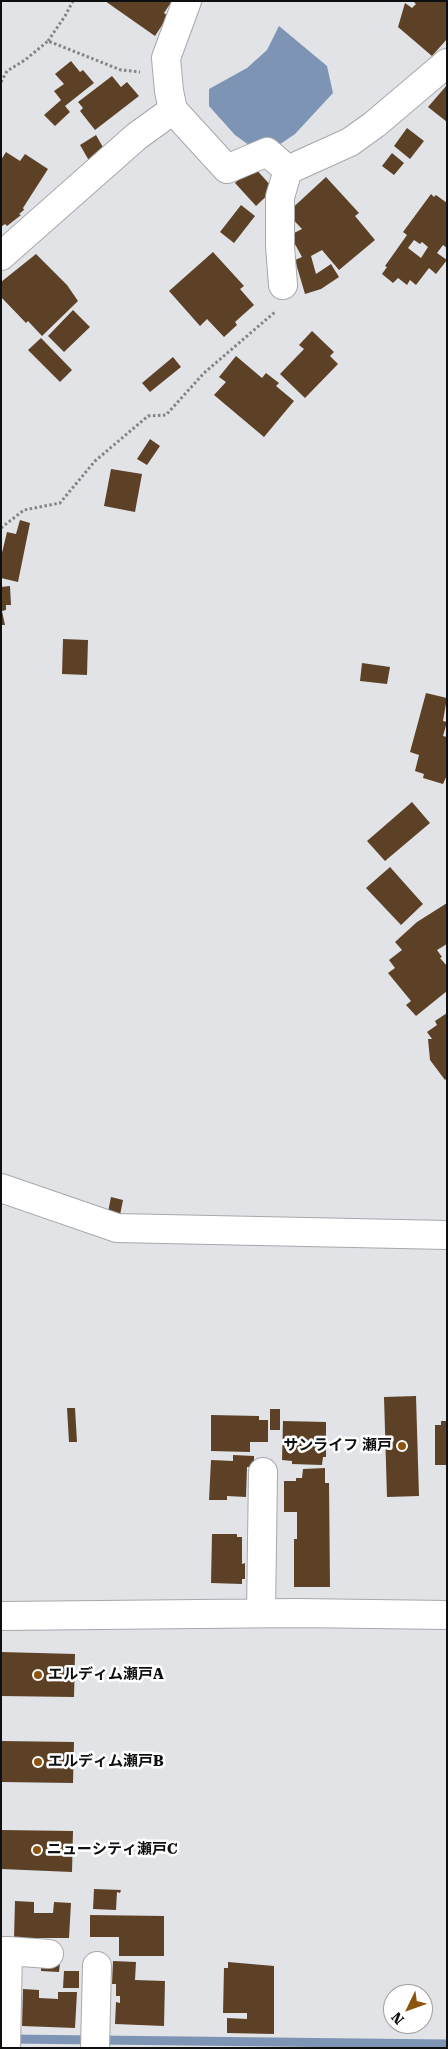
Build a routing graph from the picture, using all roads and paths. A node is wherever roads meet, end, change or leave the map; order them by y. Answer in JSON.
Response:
{"nodes":[{"id":1,"x":73,"y":1,"type":"edge"},
{"id":2,"x":188,"y":1,"type":"edge"},
{"id":3,"x":48,"y":41,"type":"junction"},
{"id":4,"x":447,"y":63,"type":"edge"},
{"id":5,"x":1,"y":82,"type":"edge"},
{"id":6,"x":171,"y":101,"type":"junction"},
{"id":7,"x":288,"y":170,"type":"junction"},
{"id":8,"x":1,"y":256,"type":"edge"},
{"id":9,"x":283,"y":285,"type":"joint"},
{"id":10,"x":1,"y":528,"type":"edge"},
{"id":11,"x":1,"y":1188,"type":"edge"},
{"id":12,"x":447,"y":1235,"type":"edge"},
{"id":13,"x":264,"y":1472,"type":"dead end"},
{"id":14,"x":261,"y":1613,"type":"junction"},
{"id":15,"x":1,"y":1616,"type":"edge"},
{"id":16,"x":447,"y":1616,"type":"edge"},
{"id":17,"x":5,"y":1951,"type":"edge"},
{"id":18,"x":49,"y":1954,"type":"dead end"},
{"id":19,"x":96,"y":1966,"type":"dead end"},
{"id":20,"x":6,"y":2042,"type":"edge"},
{"id":21,"x":95,"y":2044,"type":"edge"}],
"edges":[{"from":1,"to":3,"type":"path"},
{"from":2,"to":6,"type":"street"},
{"from":3,"to":5,"type":"path"},
{"from":3,"to":6,"type":"path"},
{"from":4,"to":7,"type":"street"},
{"from":6,"to":7,"type":"street"},
{"from":6,"to":8,"type":"street"},
{"from":7,"to":9,"type":"street"},
{"from":9,"to":10,"type":"path"},
{"from":11,"to":12,"type":"street"},
{"from":13,"to":14,"type":"street"},
{"from":14,"to":15,"type":"street"},
{"from":14,"to":16,"type":"street"},
{"from":17,"to":18,"type":"street"},
{"from":17,"to":20,"type":"street"},
{"from":19,"to":21,"type":"street"}]}
